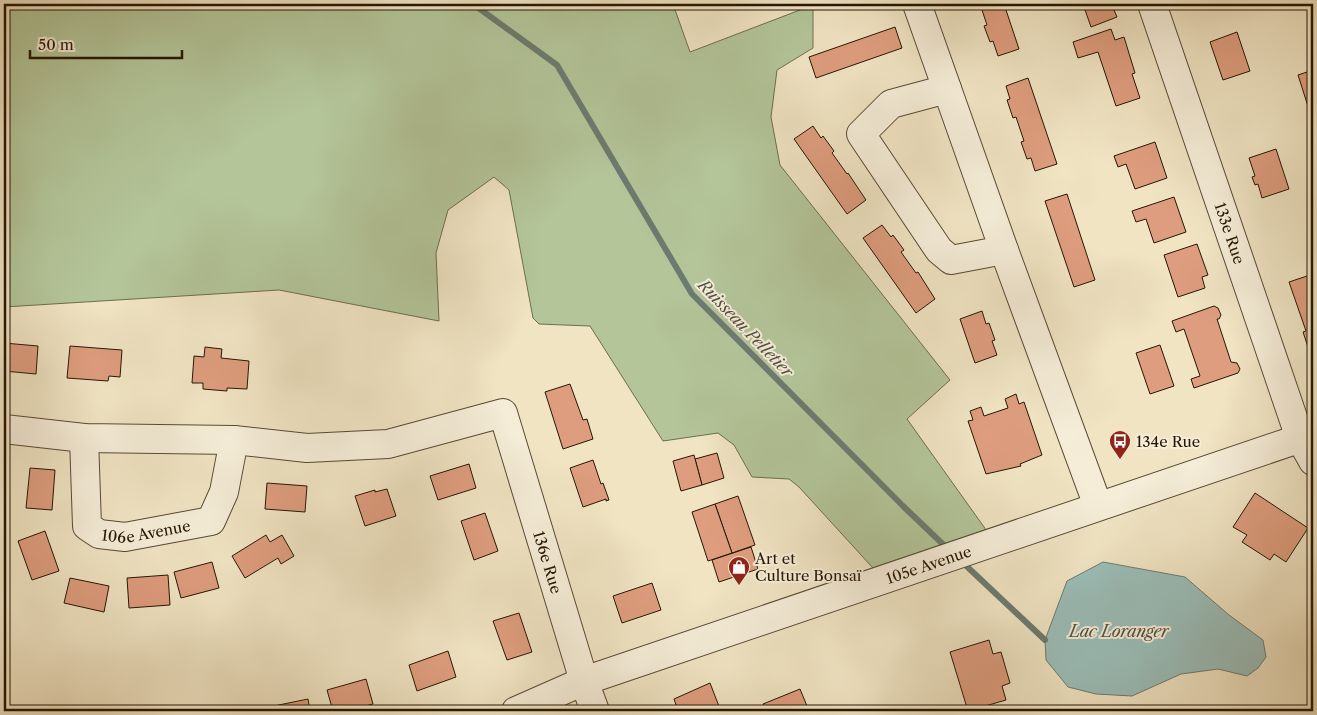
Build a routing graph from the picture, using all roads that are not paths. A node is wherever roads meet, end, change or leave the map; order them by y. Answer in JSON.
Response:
{"nodes":[{"id":1,"x":917,"y":4,"type":"edge"},
{"id":2,"x":1152,"y":4,"type":"edge"},
{"id":3,"x":947,"y":89,"type":"junction"},
{"id":4,"x":1004,"y":250,"type":"junction"},
{"id":5,"x":4,"y":429,"type":"edge"},
{"id":6,"x":84,"y":438,"type":"junction"},
{"id":7,"x":234,"y":440,"type":"junction"},
{"id":8,"x":1309,"y":444,"type":"edge"},
{"id":9,"x":1098,"y":506,"type":"junction"},
{"id":10,"x":584,"y":681,"type":"junction"},
{"id":11,"x":516,"y":711,"type":"edge"},
{"id":12,"x":595,"y":711,"type":"edge"}],
"edges":[{"from":1,"to":3,"type":"street"},
{"from":2,"to":8,"type":"street","name":"133e Rue"},
{"from":3,"to":4,"type":"street"},
{"from":3,"to":4,"type":"street"},
{"from":4,"to":9,"type":"street"},
{"from":5,"to":6,"type":"street"},
{"from":6,"to":7,"type":"street"},
{"from":6,"to":7,"type":"street","name":"106e Avenue"},
{"from":7,"to":10,"type":"street","name":"136e Rue"},
{"from":8,"to":9,"type":"street","name":"105e Avenue"},
{"from":9,"to":10,"type":"street","name":"105e Avenue"},
{"from":10,"to":11,"type":"street","name":"105e Avenue"},
{"from":10,"to":12,"type":"street","name":"136e Rue"}]}
